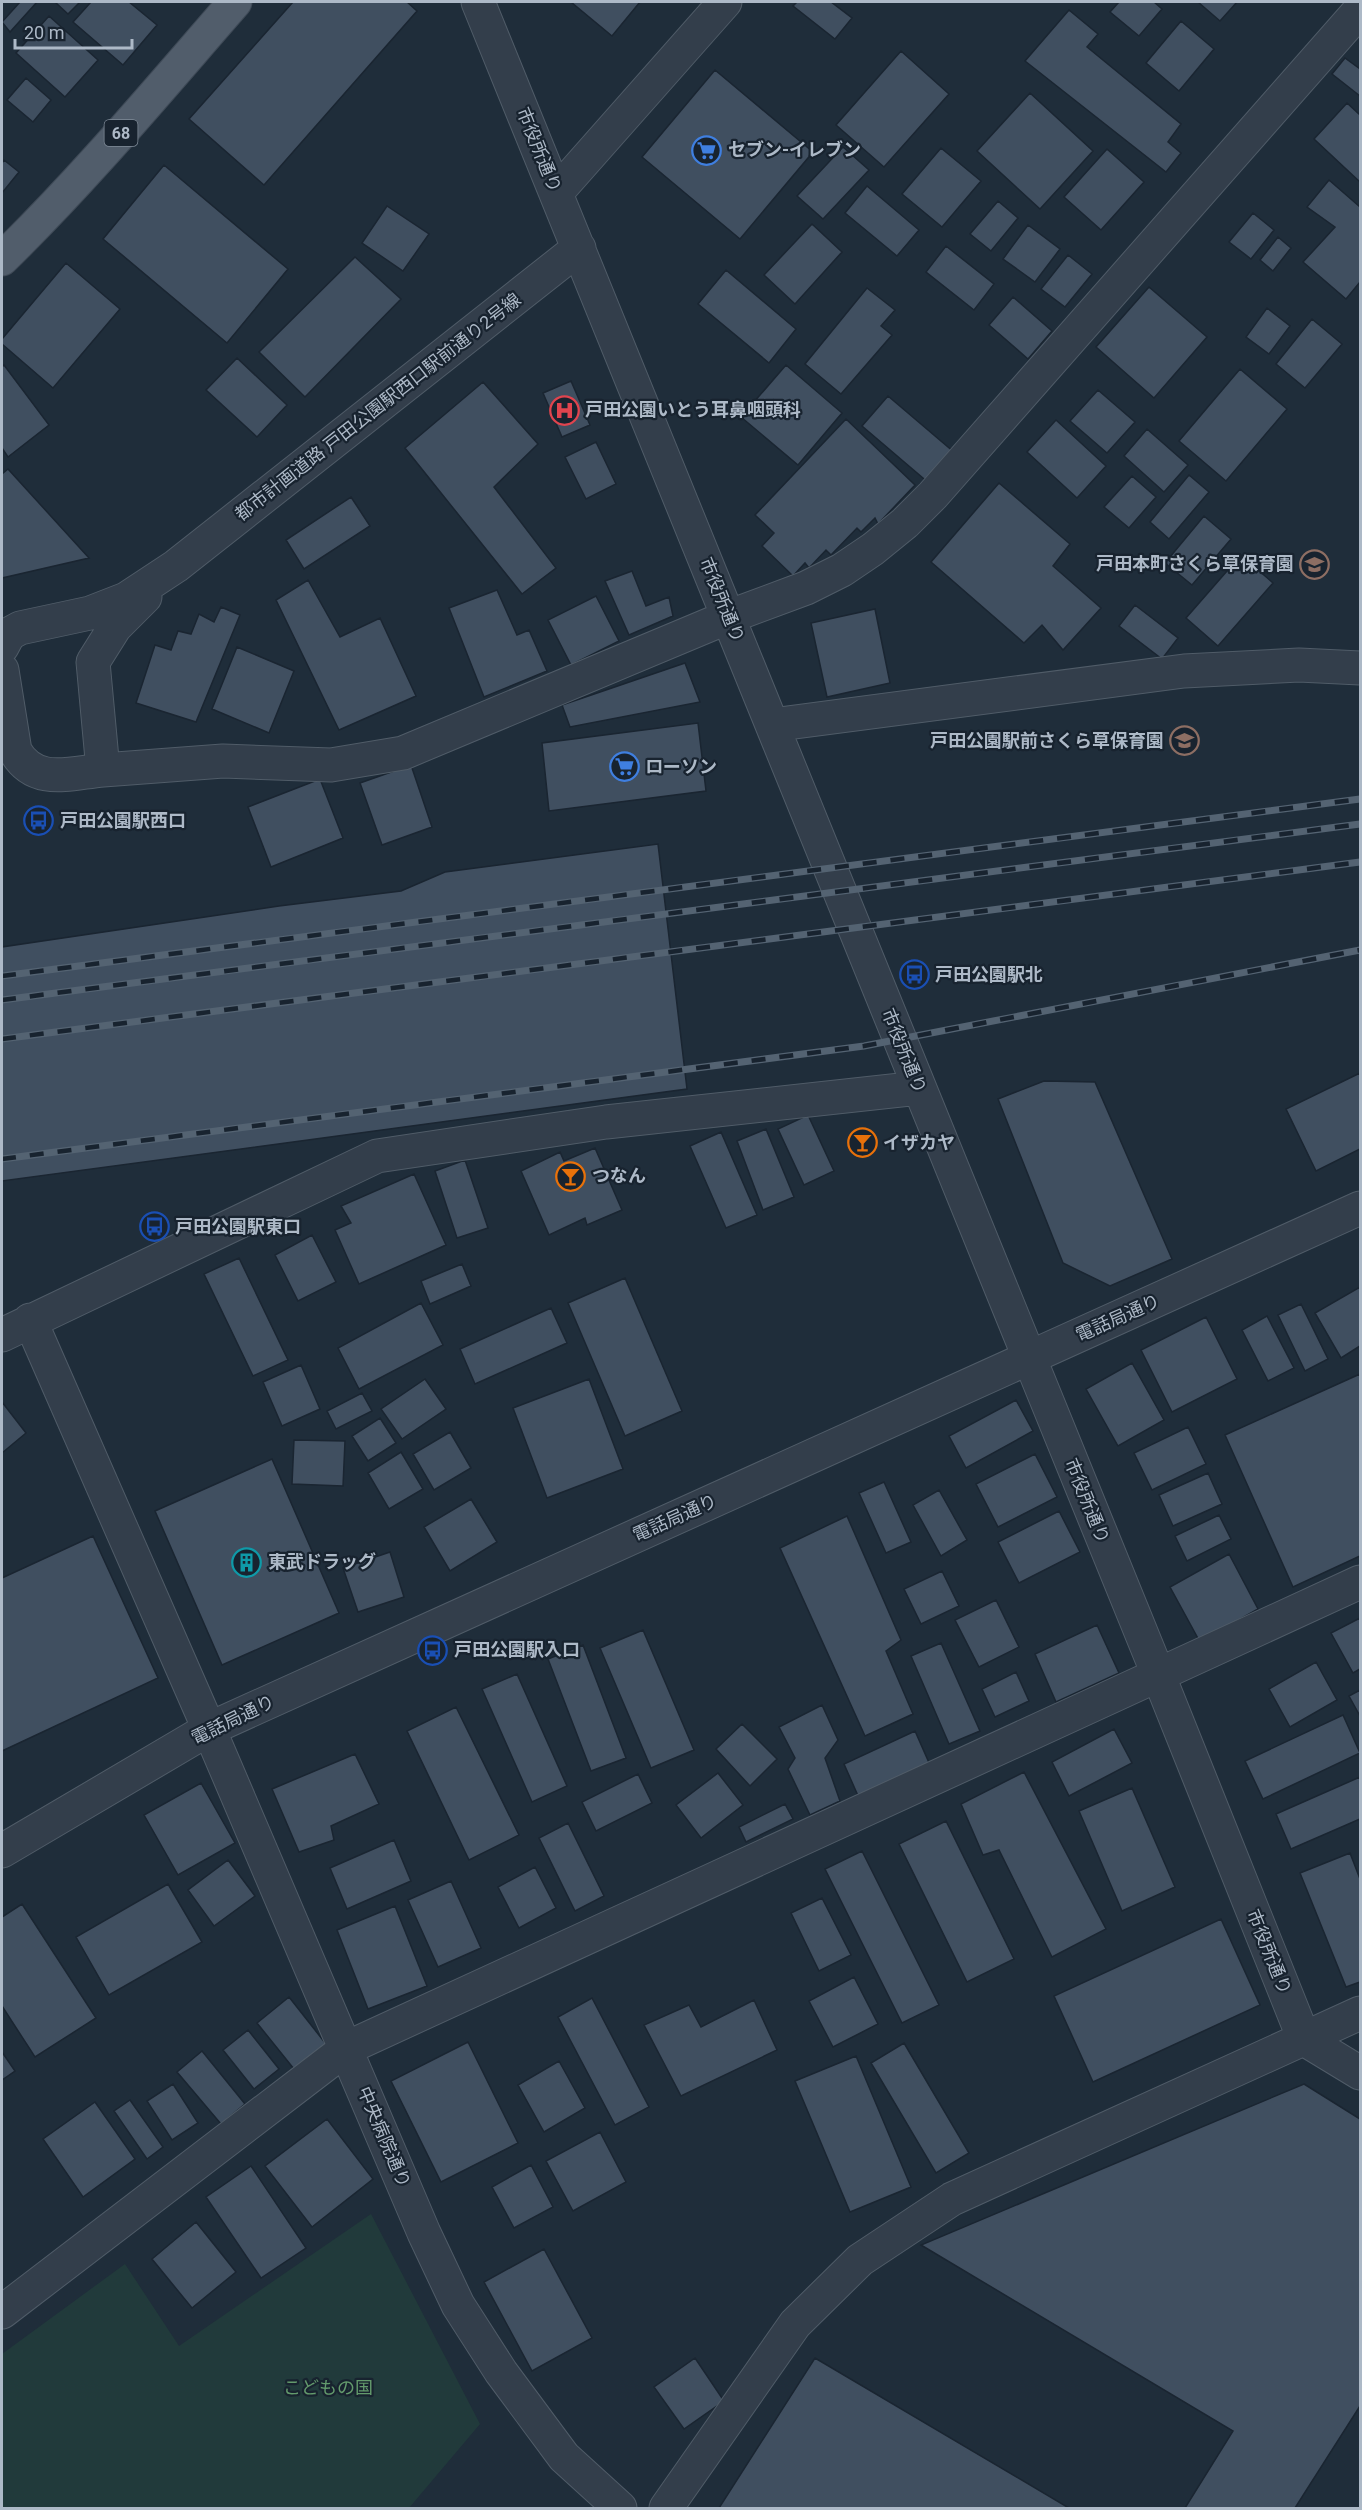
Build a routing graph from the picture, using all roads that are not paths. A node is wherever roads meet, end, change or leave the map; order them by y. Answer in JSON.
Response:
{"nodes":[{"id":1,"x":235,"y":2,"type":"edge"},
{"id":2,"x":478,"y":2,"type":"edge"},
{"id":3,"x":725,"y":2,"type":"edge"},
{"id":4,"x":1360,"y":10,"type":"edge"},
{"id":5,"x":557,"y":192,"type":"junction"},
{"id":6,"x":579,"y":248,"type":"junction"},
{"id":7,"x":2,"y":259,"type":"edge"},
{"id":8,"x":176,"y":566,"type":"junction"},
{"id":9,"x":728,"y":617,"type":"junction"},
{"id":10,"x":36,"y":626,"type":"junction"},
{"id":11,"x":2,"y":647,"type":"edge"},
{"id":12,"x":93,"y":662,"type":"junction"},
{"id":13,"x":1360,"y":668,"type":"edge"},
{"id":14,"x":2,"y":670,"type":"edge"},
{"id":15,"x":772,"y":725,"type":"junction"},
{"id":16,"x":103,"y":770,"type":"junction"},
{"id":17,"x":919,"y":1088,"type":"junction"},
{"id":18,"x":1360,"y":1208,"type":"edge"},
{"id":19,"x":16,"y":1328,"type":"edge"},
{"id":20,"x":1029,"y":1359,"type":"junction"},
{"id":21,"x":1360,"y":1582,"type":"edge"},
{"id":22,"x":1158,"y":1674,"type":"junction"},
{"id":23,"x":209,"y":1729,"type":"junction"},
{"id":24,"x":2,"y":1851,"type":"edge"},
{"id":25,"x":1360,"y":2013,"type":"edge"},
{"id":26,"x":1304,"y":2040,"type":"junction"},
{"id":27,"x":347,"y":2048,"type":"junction"},
{"id":28,"x":1360,"y":2073,"type":"edge"},
{"id":29,"x":2,"y":2312,"type":"edge"},
{"id":30,"x":620,"y":2508,"type":"edge"},
{"id":31,"x":666,"y":2508,"type":"edge"}],
"edges":[{"from":1,"to":7,"type":"main road","number":"68"},
{"from":2,"to":5,"type":"street","name":"市役所通り"},
{"from":3,"to":5,"type":"street"},
{"from":4,"to":9,"type":"street"},
{"from":5,"to":6,"type":"street","name":"市役所通り"},
{"from":6,"to":8,"type":"street","name":"都市計画道路 戸田公園駅西口駅前通り2号線"},
{"from":6,"to":9,"type":"street","name":"市役所通り"},
{"from":8,"to":10,"type":"street"},
{"from":8,"to":12,"type":"street"},
{"from":9,"to":15,"type":"street","name":"市役所通り"},
{"from":9,"to":16,"type":"street"},
{"from":10,"to":11,"type":"street"},
{"from":10,"to":12,"type":"street"},
{"from":12,"to":16,"type":"street"},
{"from":13,"to":15,"type":"street"},
{"from":14,"to":16,"type":"street"},
{"from":15,"to":17,"type":"street","name":"市役所通り"},
{"from":17,"to":19,"type":"street"},
{"from":17,"to":20,"type":"street","name":"市役所通り"},
{"from":18,"to":20,"type":"street","name":"電話局通り"},
{"from":19,"to":23,"type":"street","name":"中央病院通り"},
{"from":20,"to":22,"type":"street","name":"市役所通り"},
{"from":20,"to":23,"type":"street","name":"電話局通り"},
{"from":21,"to":22,"type":"street"},
{"from":22,"to":26,"type":"street","name":"市役所通り"},
{"from":22,"to":27,"type":"street"},
{"from":23,"to":24,"type":"street","name":"電話局通り"},
{"from":23,"to":27,"type":"street","name":"中央病院通り"},
{"from":25,"to":26,"type":"street"},
{"from":26,"to":28,"type":"street"},
{"from":26,"to":31,"type":"street"},
{"from":27,"to":29,"type":"street"},
{"from":27,"to":30,"type":"street","name":"中央病院通り"}]}
